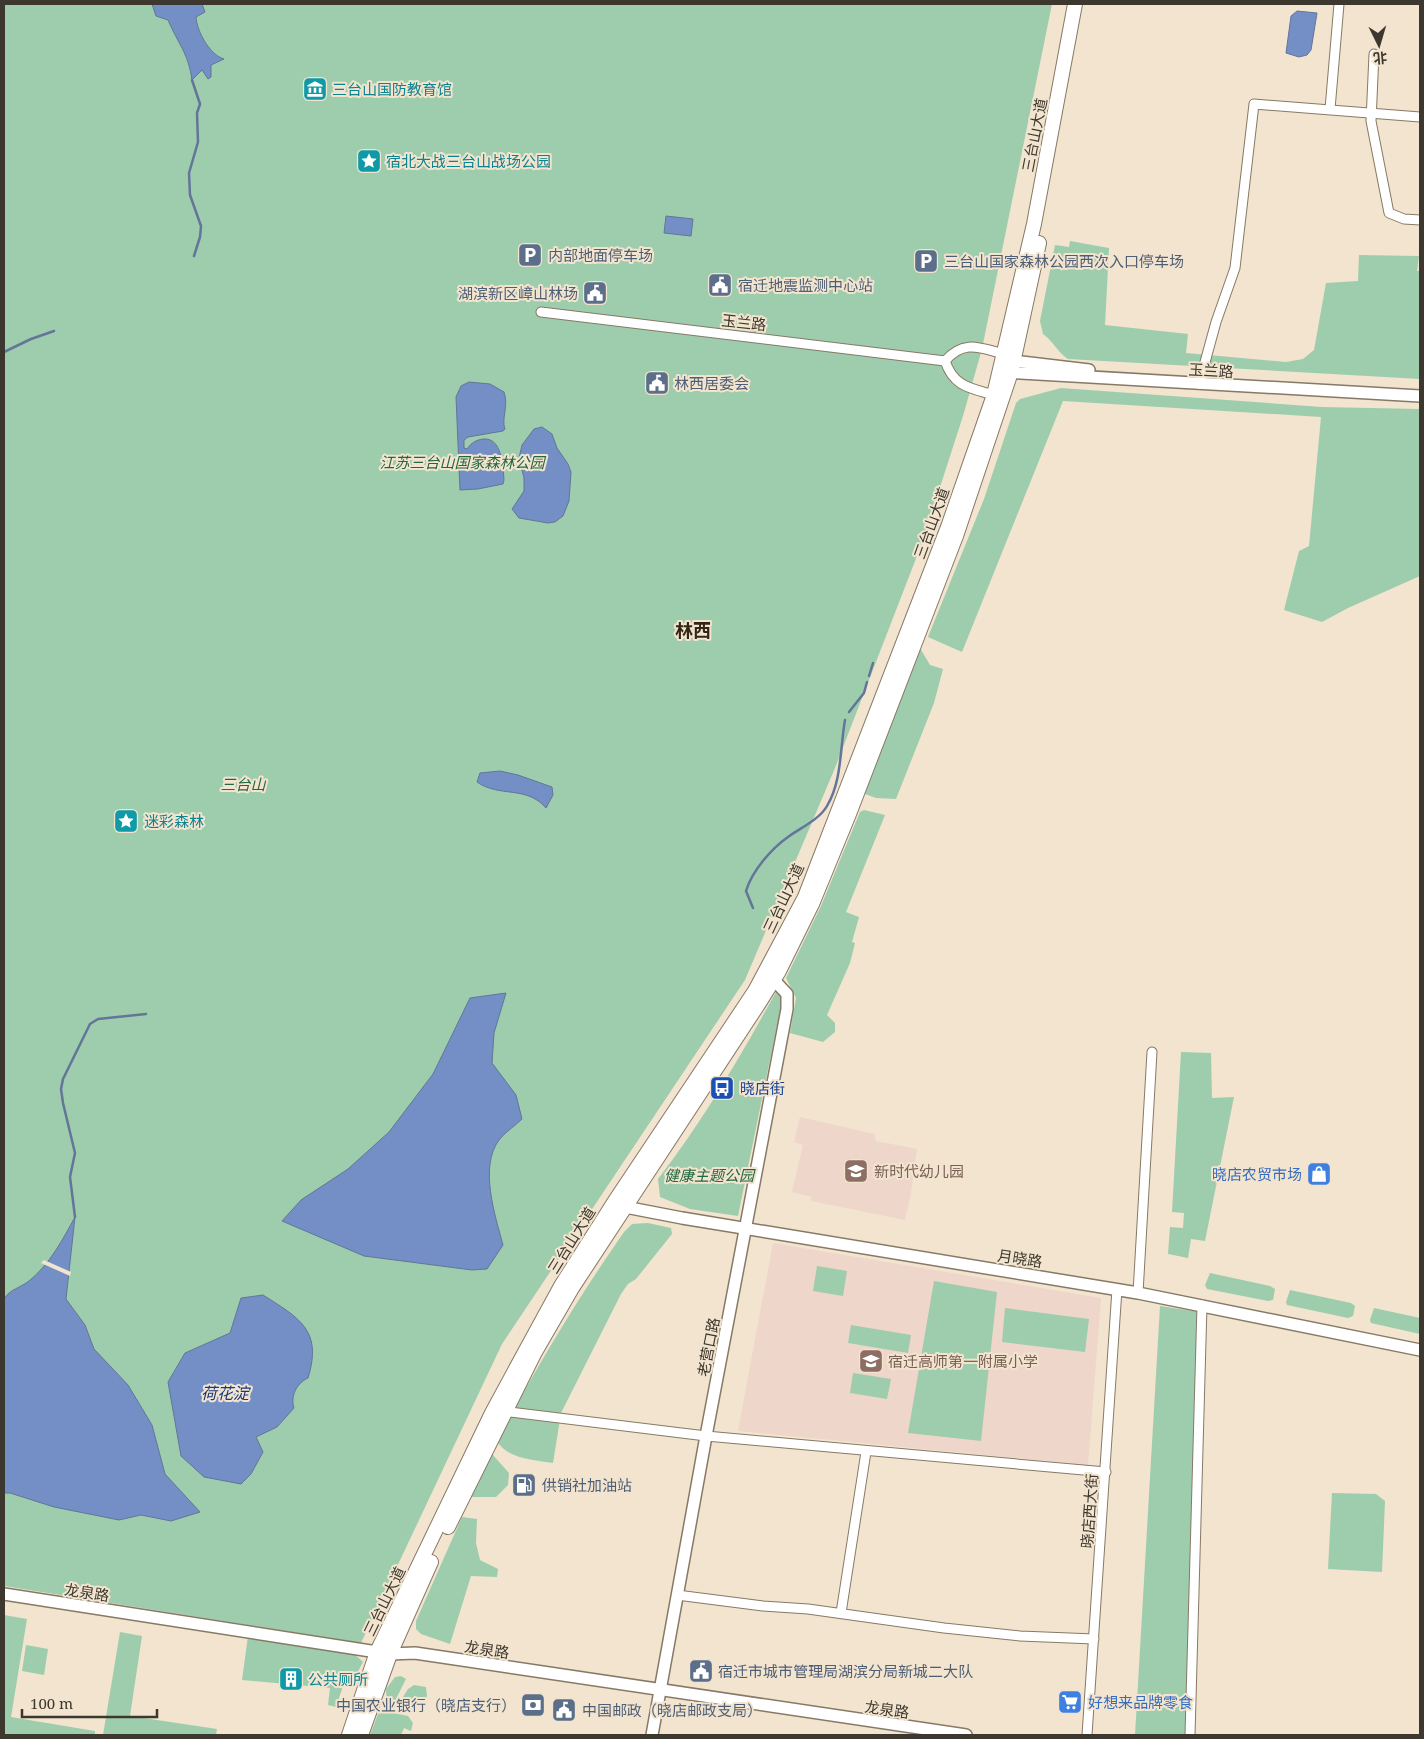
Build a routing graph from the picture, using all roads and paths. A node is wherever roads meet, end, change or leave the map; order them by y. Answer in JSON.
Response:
{"nodes":[{"id":1,"x":1076,"y":4,"type":"edge"},
{"id":2,"x":1083,"y":4,"type":"edge"},
{"id":3,"x":1339,"y":4,"type":"edge"},
{"id":4,"x":1374,"y":54,"type":"dead end"},
{"id":5,"x":1330,"y":109,"type":"junction"},
{"id":6,"x":1372,"y":112,"type":"junction"},
{"id":7,"x":1420,"y":116,"type":"edge"},
{"id":8,"x":1420,"y":220,"type":"edge"},
{"id":9,"x":541,"y":312,"type":"dead end"},
{"id":10,"x":945,"y":361,"type":"junction"},
{"id":11,"x":1006,"y":364,"type":"junction"},
{"id":12,"x":1200,"y":382,"type":"junction"},
{"id":13,"x":1420,"y":389,"type":"edge"},
{"id":14,"x":994,"y":395,"type":"junction"},
{"id":15,"x":1420,"y":396,"type":"edge"},
{"id":16,"x":768,"y":977,"type":"junction"},
{"id":17,"x":1152,"y":1052,"type":"dead end"},
{"id":18,"x":620,"y":1204,"type":"junction"},
{"id":19,"x":746,"y":1228,"type":"junction"},
{"id":20,"x":1117,"y":1289,"type":"junction"},
{"id":21,"x":1138,"y":1293,"type":"junction"},
{"id":22,"x":1202,"y":1305,"type":"junction"},
{"id":23,"x":1420,"y":1350,"type":"edge"},
{"id":24,"x":498,"y":1412,"type":"junction"},
{"id":25,"x":706,"y":1436,"type":"junction"},
{"id":26,"x":866,"y":1452,"type":"junction"},
{"id":27,"x":1106,"y":1472,"type":"junction"},
{"id":28,"x":4,"y":1594,"type":"edge"},
{"id":29,"x":677,"y":1595,"type":"junction"},
{"id":30,"x":842,"y":1613,"type":"junction"},
{"id":31,"x":1094,"y":1639,"type":"junction"},
{"id":32,"x":383,"y":1653,"type":"junction"},
{"id":33,"x":660,"y":1691,"type":"junction"},
{"id":34,"x":349,"y":1735,"type":"edge"},
{"id":35,"x":361,"y":1735,"type":"edge"},
{"id":36,"x":652,"y":1735,"type":"edge"},
{"id":37,"x":966,"y":1735,"type":"edge"},
{"id":38,"x":1087,"y":1735,"type":"edge"},
{"id":39,"x":1190,"y":1735,"type":"edge"}],
"edges":[{"from":1,"to":11,"type":"main road","name":"三台山大道"},
{"from":2,"to":11,"type":"main road","name":"三台山大道"},
{"from":3,"to":5,"type":"street"},
{"from":4,"to":6,"type":"street"},
{"from":5,"to":6,"type":"street"},
{"from":5,"to":12,"type":"street"},
{"from":6,"to":7,"type":"street"},
{"from":6,"to":8,"type":"street"},
{"from":9,"to":10,"type":"street","name":"玉兰路"},
{"from":10,"to":11,"type":"street","name":"玉兰路"},
{"from":10,"to":14,"type":"street"},
{"from":11,"to":12,"type":"street","name":"玉兰路"},
{"from":11,"to":14,"type":"main road","name":"三台山大道"},
{"from":11,"to":16,"type":"main road","name":"三台山大道"},
{"from":12,"to":13,"type":"street","name":"玉兰路"},
{"from":12,"to":15,"type":"street","name":"玉兰路"},
{"from":14,"to":16,"type":"main road","name":"三台山大道"},
{"from":16,"to":18,"type":"main road","name":"三台山大道"},
{"from":16,"to":19,"type":"street","name":"老营口路"},
{"from":17,"to":21,"type":"street"},
{"from":18,"to":19,"type":"street","name":"月晓路"},
{"from":18,"to":24,"type":"main road","name":"三台山大道"},
{"from":19,"to":20,"type":"street","name":"月晓路"},
{"from":19,"to":25,"type":"street","name":"老营口路"},
{"from":20,"to":21,"type":"street","name":"月晓路"},
{"from":20,"to":27,"type":"street","name":"晓店西大街"},
{"from":21,"to":22,"type":"street","name":"月晓路"},
{"from":22,"to":23,"type":"street","name":"月晓路"},
{"from":22,"to":39,"type":"street"},
{"from":24,"to":25,"type":"street"},
{"from":24,"to":32,"type":"main road","name":"三台山大道"},
{"from":25,"to":26,"type":"street"},
{"from":25,"to":29,"type":"street","name":"老营口路"},
{"from":26,"to":27,"type":"street"},
{"from":26,"to":30,"type":"street"},
{"from":27,"to":31,"type":"street","name":"晓店西大街"},
{"from":28,"to":32,"type":"street","name":"龙泉路"},
{"from":29,"to":30,"type":"street"},
{"from":29,"to":33,"type":"street","name":"老营口路"},
{"from":30,"to":31,"type":"street"},
{"from":31,"to":38,"type":"street","name":"晓店西大街"},
{"from":32,"to":33,"type":"street","name":"龙泉路"},
{"from":32,"to":34,"type":"main road","name":"三台山大道"},
{"from":32,"to":35,"type":"main road","name":"三台山大道"},
{"from":33,"to":36,"type":"street","name":"老营口路"},
{"from":33,"to":37,"type":"street","name":"龙泉路"}]}
